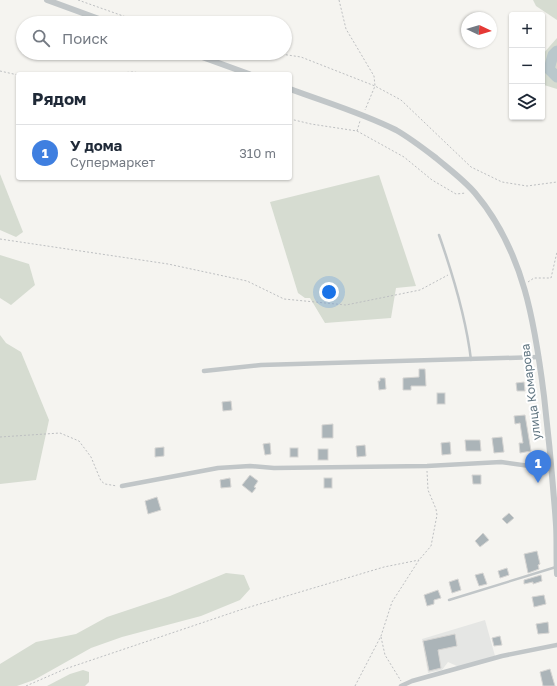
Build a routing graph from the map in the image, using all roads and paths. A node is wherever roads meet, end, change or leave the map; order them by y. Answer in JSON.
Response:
{"nodes":[{"id":1,"x":47,"y":0,"type":"edge"},
{"id":2,"x":78,"y":0,"type":"edge"},
{"id":3,"x":339,"y":0,"type":"edge"},
{"id":4,"x":91,"y":16,"type":"edge"},
{"id":5,"x":123,"y":16,"type":"edge"},
{"id":6,"x":292,"y":56,"type":"edge"},
{"id":7,"x":210,"y":60,"type":"edge"},
{"id":8,"x":0,"y":71,"type":"edge"},
{"id":9,"x":243,"y":72,"type":"edge"},
{"id":10,"x":16,"y":75,"type":"edge"},
{"id":11,"x":375,"y":86,"type":"junction"},
{"id":12,"x":292,"y":90,"type":"edge"},
{"id":13,"x":362,"y":116,"type":"junction"},
{"id":14,"x":292,"y":119,"type":"edge"},
{"id":15,"x":356,"y":132,"type":"junction"},
{"id":16,"x":557,"y":182,"type":"edge"},
{"id":17,"x":475,"y":193,"type":"junction"},
{"id":18,"x":439,"y":235,"type":"dead end"},
{"id":19,"x":0,"y":239,"type":"edge"},
{"id":20,"x":557,"y":252,"type":"edge"},
{"id":21,"x":452,"y":273,"type":"junction"},
{"id":22,"x":524,"y":284,"type":"junction"},
{"id":23,"x":539,"y":357,"type":"junction"},
{"id":24,"x":471,"y":360,"type":"junction"},
{"id":25,"x":204,"y":371,"type":"dead end"},
{"id":26,"x":0,"y":437,"type":"edge"},
{"id":27,"x":427,"y":466,"type":"junction"},
{"id":28,"x":551,"y":469,"type":"junction"},
{"id":29,"x":122,"y":486,"type":"joint"},
{"id":30,"x":419,"y":560,"type":"junction"},
{"id":31,"x":557,"y":566,"type":"edge"},
{"id":32,"x":557,"y":574,"type":"edge"},
{"id":33,"x":450,"y":600,"type":"dead end"},
{"id":34,"x":381,"y":636,"type":"junction"},
{"id":35,"x":557,"y":645,"type":"edge"},
{"id":36,"x":413,"y":684,"type":"edge"},
{"id":37,"x":402,"y":685,"type":"edge"},
{"id":38,"x":26,"y":686,"type":"edge"},
{"id":39,"x":355,"y":686,"type":"edge"}],
"edges":[{"from":1,"to":4,"type":"street"},
{"from":2,"to":5,"type":"path"},
{"from":3,"to":11,"type":"path"},
{"from":6,"to":11,"type":"path"},
{"from":7,"to":9,"type":"street"},
{"from":8,"to":10,"type":"path"},
{"from":11,"to":13,"type":"path"},
{"from":11,"to":16,"type":"path"},
{"from":12,"to":13,"type":"street","name":"улица Комарова"},
{"from":13,"to":15,"type":"path"},
{"from":13,"to":17,"type":"street","name":"улица Комарова"},
{"from":14,"to":15,"type":"path"},
{"from":15,"to":17,"type":"path"},
{"from":17,"to":22,"type":"street","name":"улица Комарова"},
{"from":18,"to":21,"type":"lane"},
{"from":19,"to":21,"type":"path"},
{"from":20,"to":22,"type":"path"},
{"from":21,"to":24,"type":"lane"},
{"from":22,"to":23,"type":"street","name":"улица Комарова"},
{"from":23,"to":24,"type":"street"},
{"from":23,"to":28,"type":"street","name":"улица Комарова"},
{"from":24,"to":25,"type":"street"},
{"from":26,"to":29,"type":"path"},
{"from":27,"to":28,"type":"street"},
{"from":27,"to":29,"type":"street"},
{"from":27,"to":30,"type":"path"},
{"from":28,"to":31,"type":"street","name":"улица Комарова"},
{"from":30,"to":34,"type":"path"},
{"from":30,"to":38,"type":"path"},
{"from":31,"to":32,"type":"street","name":"улица Комарова"},
{"from":31,"to":33,"type":"lane"},
{"from":34,"to":37,"type":"path"},
{"from":34,"to":39,"type":"path"},
{"from":35,"to":36,"type":"street"},
{"from":36,"to":37,"type":"street"}]}
